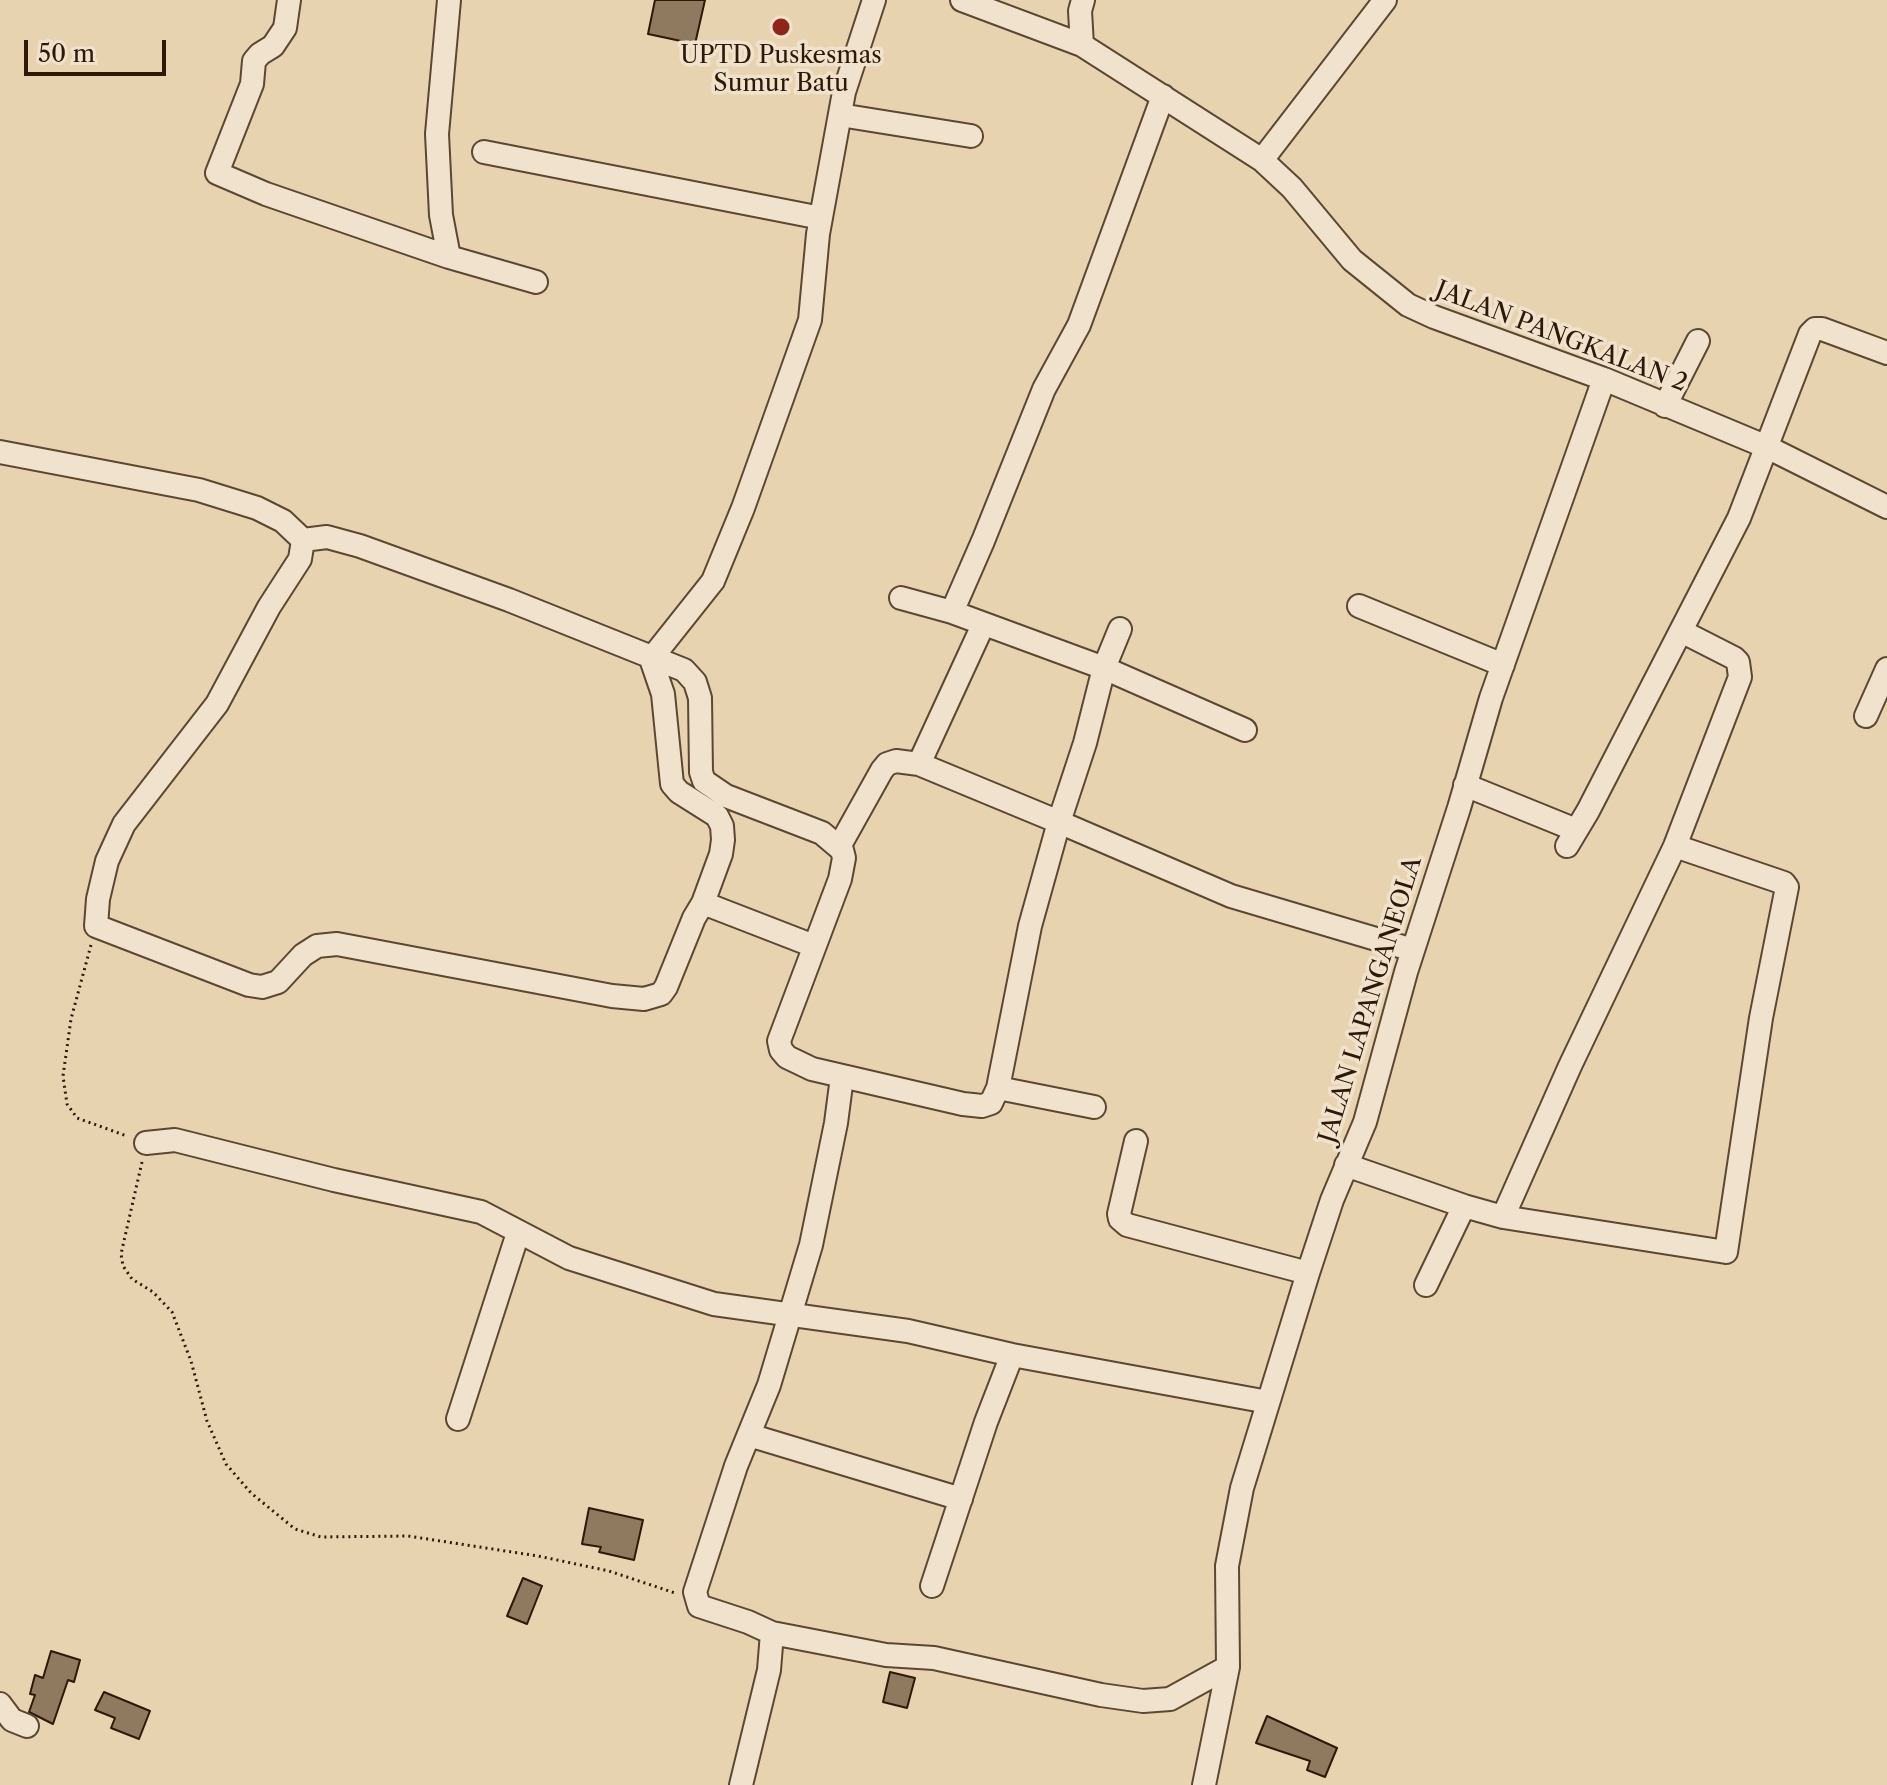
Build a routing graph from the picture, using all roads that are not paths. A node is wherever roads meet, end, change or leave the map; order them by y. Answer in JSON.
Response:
{"nodes":[{"id":1,"x":289,"y":0,"type":"edge"},
{"id":2,"x":449,"y":0,"type":"edge"},
{"id":3,"x":874,"y":0,"type":"edge"},
{"id":4,"x":962,"y":0,"type":"edge"},
{"id":5,"x":1083,"y":0,"type":"edge"},
{"id":6,"x":1385,"y":0,"type":"edge"},
{"id":7,"x":1082,"y":45,"type":"junction"},
{"id":8,"x":1163,"y":96,"type":"junction"},
{"id":9,"x":840,"y":115,"type":"junction"},
{"id":10,"x":971,"y":136,"type":"dead end"},
{"id":11,"x":484,"y":152,"type":"dead end"},
{"id":12,"x":1262,"y":160,"type":"junction"},
{"id":13,"x":821,"y":218,"type":"junction"},
{"id":14,"x":449,"y":257,"type":"junction"},
{"id":15,"x":536,"y":282,"type":"dead end"},
{"id":16,"x":1698,"y":341,"type":"dead end"},
{"id":17,"x":1887,"y":353,"type":"edge"},
{"id":18,"x":1604,"y":379,"type":"junction"},
{"id":19,"x":1665,"y":406,"type":"junction"},
{"id":20,"x":1767,"y":447,"type":"junction"},
{"id":21,"x":0,"y":452,"type":"edge"},
{"id":22,"x":1887,"y":507,"type":"edge"},
{"id":23,"x":303,"y":540,"type":"junction"},
{"id":24,"x":901,"y":598,"type":"dead end"},
{"id":25,"x":1359,"y":606,"type":"dead end"},
{"id":26,"x":952,"y":612,"type":"junction"},
{"id":27,"x":983,"y":625,"type":"junction"},
{"id":28,"x":1120,"y":629,"type":"dead end"},
{"id":29,"x":1681,"y":631,"type":"junction"},
{"id":30,"x":651,"y":659,"type":"junction"},
{"id":31,"x":1503,"y":665,"type":"junction"},
{"id":32,"x":1104,"y":668,"type":"junction"},
{"id":33,"x":1887,"y":669,"type":"edge"},
{"id":34,"x":1866,"y":716,"type":"dead end"},
{"id":35,"x":1245,"y":730,"type":"dead end"},
{"id":36,"x":919,"y":764,"type":"junction"},
{"id":37,"x":1465,"y":785,"type":"junction"},
{"id":38,"x":1059,"y":822,"type":"junction"},
{"id":39,"x":1675,"y":846,"type":"junction"},
{"id":40,"x":839,"y":847,"type":"junction"},
{"id":41,"x":703,"y":903,"type":"junction"},
{"id":42,"x":814,"y":946,"type":"junction"},
{"id":43,"x":1413,"y":950,"type":"junction"},
{"id":44,"x":842,"y":1077,"type":"junction"},
{"id":45,"x":998,"y":1088,"type":"junction"},
{"id":46,"x":1094,"y":1107,"type":"dead end"},
{"id":47,"x":1136,"y":1141,"type":"dead end"},
{"id":48,"x":146,"y":1143,"type":"road end"},
{"id":49,"x":1346,"y":1165,"type":"junction"},
{"id":50,"x":1464,"y":1206,"type":"junction"},
{"id":51,"x":1503,"y":1217,"type":"junction"},
{"id":52,"x":518,"y":1233,"type":"junction"},
{"id":53,"x":1308,"y":1273,"type":"junction"},
{"id":54,"x":1426,"y":1285,"type":"dead end"},
{"id":55,"x":788,"y":1315,"type":"junction"},
{"id":56,"x":1012,"y":1355,"type":"junction"},
{"id":57,"x":1268,"y":1402,"type":"junction"},
{"id":58,"x":458,"y":1419,"type":"dead end"},
{"id":59,"x":749,"y":1435,"type":"junction"},
{"id":60,"x":961,"y":1499,"type":"junction"},
{"id":61,"x":932,"y":1586,"type":"dead end"},
{"id":62,"x":772,"y":1633,"type":"junction"},
{"id":63,"x":1228,"y":1667,"type":"junction"},
{"id":64,"x":0,"y":1704,"type":"edge"},
{"id":65,"x":27,"y":1726,"type":"dead end"},
{"id":66,"x":741,"y":1785,"type":"edge"},
{"id":67,"x":1204,"y":1785,"type":"edge"}],
"edges":[{"from":1,"to":14,"type":"street"},
{"from":2,"to":14,"type":"street"},
{"from":3,"to":9,"type":"street"},
{"from":4,"to":7,"type":"street","name":"JALAN PANGKALAN 2"},
{"from":5,"to":7,"type":"street"},
{"from":6,"to":12,"type":"street"},
{"from":7,"to":8,"type":"street","name":"JALAN PANGKALAN 2"},
{"from":8,"to":12,"type":"street","name":"JALAN PANGKALAN 2"},
{"from":8,"to":26,"type":"street"},
{"from":9,"to":10,"type":"street"},
{"from":9,"to":13,"type":"street"},
{"from":11,"to":13,"type":"street"},
{"from":12,"to":18,"type":"street","name":"JALAN PANGKALAN 2"},
{"from":13,"to":30,"type":"street"},
{"from":14,"to":15,"type":"street"},
{"from":16,"to":19,"type":"street"},
{"from":17,"to":20,"type":"street"},
{"from":18,"to":19,"type":"street","name":"JALAN PANGKALAN 2"},
{"from":18,"to":31,"type":"street","name":"JALAN LAPANGANEOLA"},
{"from":19,"to":20,"type":"street","name":"JALAN PANGKALAN 2"},
{"from":20,"to":22,"type":"street","name":"JALAN PANGKALAN 2"},
{"from":20,"to":29,"type":"street"},
{"from":21,"to":23,"type":"street"},
{"from":23,"to":30,"type":"street"},
{"from":23,"to":41,"type":"street"},
{"from":24,"to":26,"type":"street"},
{"from":25,"to":31,"type":"street"},
{"from":26,"to":27,"type":"street"},
{"from":27,"to":32,"type":"street"},
{"from":27,"to":36,"type":"street"},
{"from":28,"to":32,"type":"street"},
{"from":29,"to":37,"type":"street"},
{"from":29,"to":39,"type":"street"},
{"from":30,"to":40,"type":"street"},
{"from":30,"to":41,"type":"street"},
{"from":31,"to":37,"type":"street","name":"JALAN LAPANGANEOLA"},
{"from":32,"to":35,"type":"street"},
{"from":32,"to":38,"type":"street"},
{"from":33,"to":34,"type":"street"},
{"from":36,"to":38,"type":"street"},
{"from":36,"to":40,"type":"street"},
{"from":37,"to":43,"type":"street","name":"JALAN LAPANGANEOLA"},
{"from":38,"to":43,"type":"street"},
{"from":38,"to":45,"type":"street"},
{"from":39,"to":51,"type":"street"},
{"from":39,"to":51,"type":"street"},
{"from":40,"to":42,"type":"street"},
{"from":41,"to":42,"type":"street"},
{"from":42,"to":44,"type":"street"},
{"from":43,"to":49,"type":"street","name":"JALAN LAPANGANEOLA"},
{"from":44,"to":45,"type":"street"},
{"from":44,"to":55,"type":"street"},
{"from":45,"to":46,"type":"street"},
{"from":47,"to":53,"type":"street"},
{"from":48,"to":52,"type":"street"},
{"from":49,"to":50,"type":"street"},
{"from":49,"to":53,"type":"street","name":"JALAN LAPANGANEOLA"},
{"from":50,"to":51,"type":"street"},
{"from":50,"to":54,"type":"street"},
{"from":52,"to":55,"type":"street"},
{"from":52,"to":58,"type":"street"},
{"from":53,"to":57,"type":"street","name":"JALAN LAPANGANEOLA"},
{"from":55,"to":56,"type":"street"},
{"from":55,"to":59,"type":"street"},
{"from":56,"to":57,"type":"street"},
{"from":56,"to":60,"type":"street"},
{"from":57,"to":63,"type":"street","name":"JALAN LAPANGANEOLA"},
{"from":59,"to":60,"type":"street"},
{"from":59,"to":62,"type":"street"},
{"from":60,"to":61,"type":"street"},
{"from":62,"to":63,"type":"street"},
{"from":62,"to":66,"type":"street"},
{"from":63,"to":67,"type":"street","name":"JALAN LAPANGANEOLA"},
{"from":64,"to":65,"type":"street"}]}
